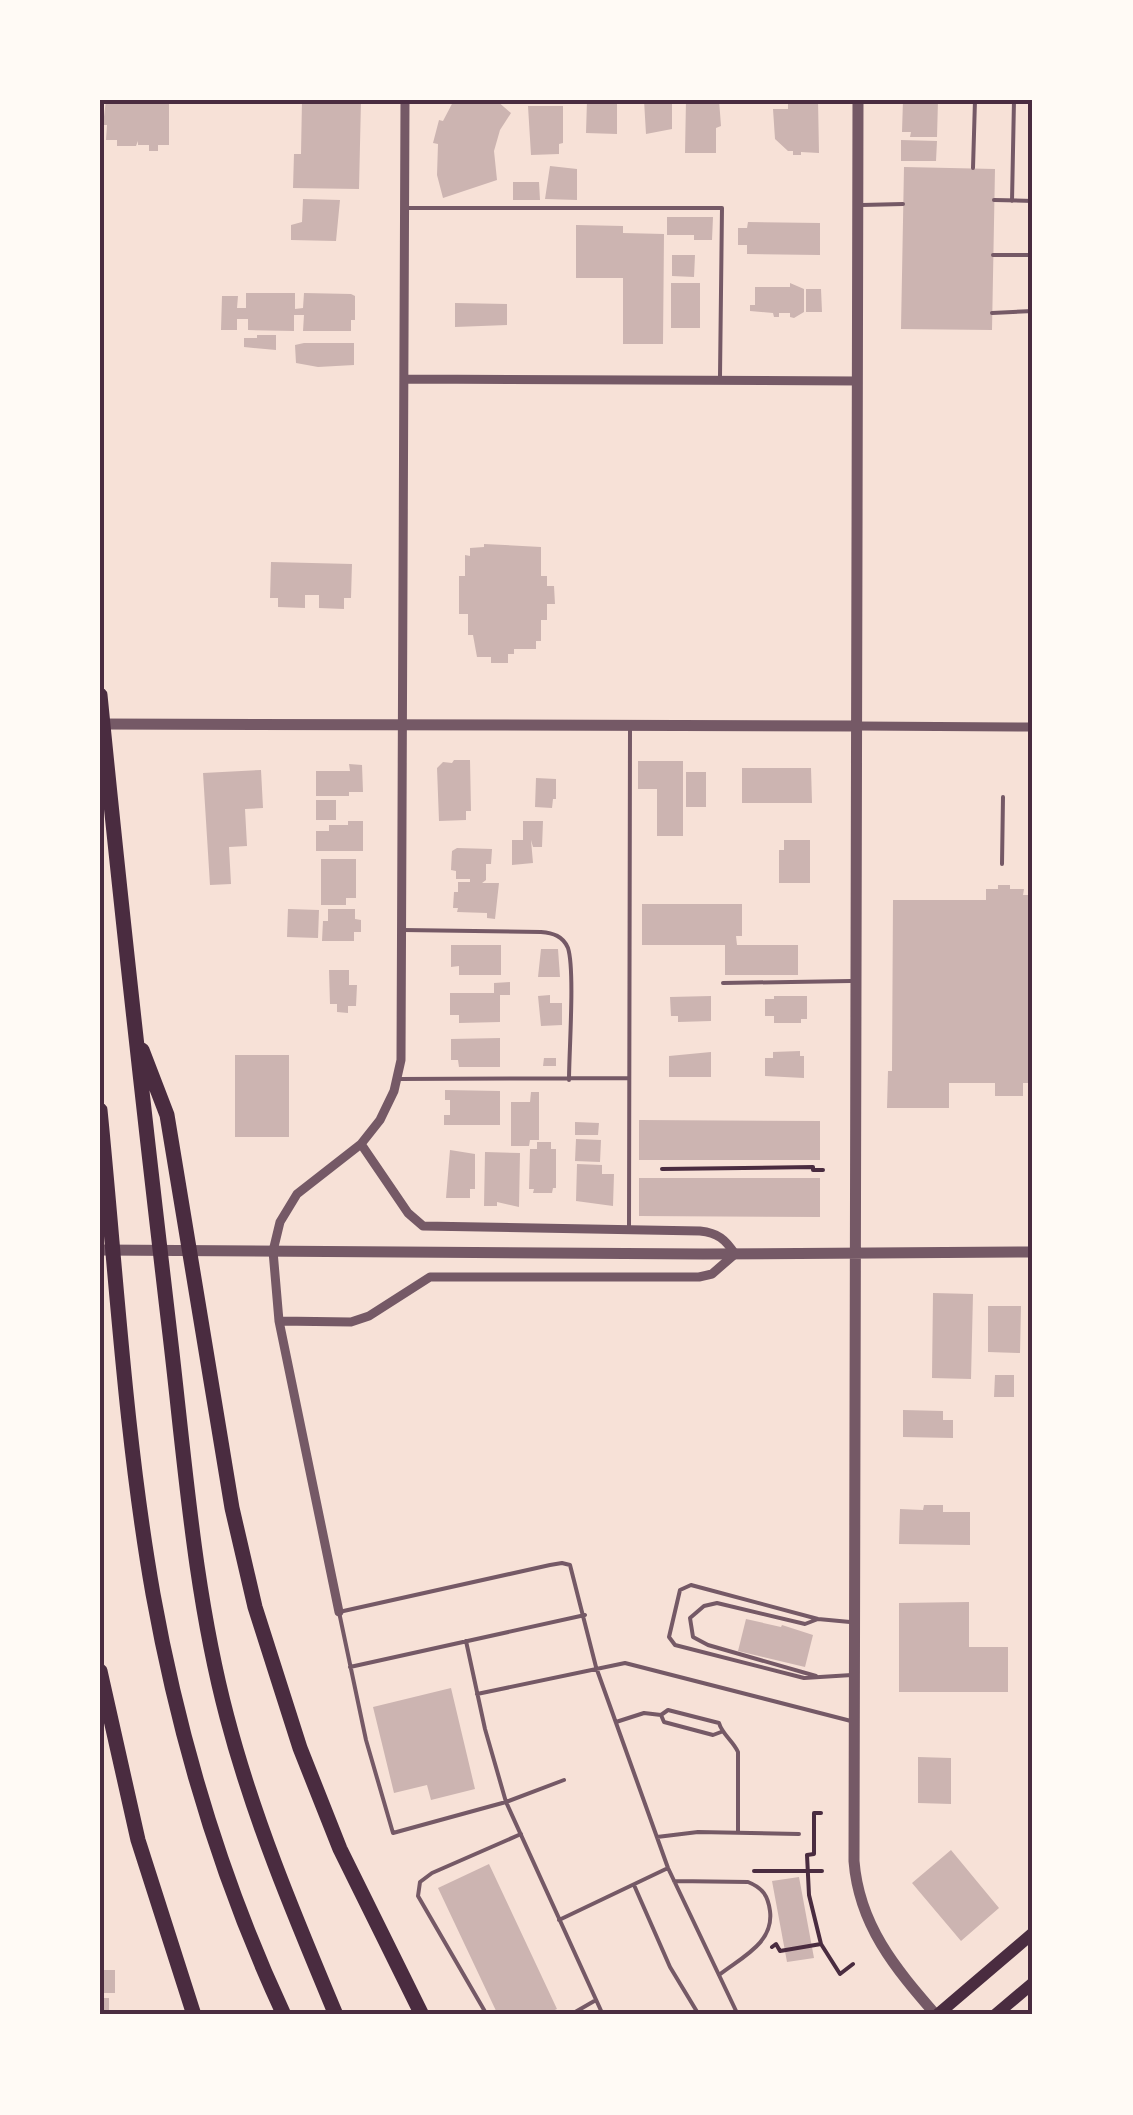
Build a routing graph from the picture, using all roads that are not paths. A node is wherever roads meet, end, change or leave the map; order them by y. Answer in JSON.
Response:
{"nodes":[{"id":1,"x":405,"y":100,"type":"edge"},
{"id":2,"x":858,"y":100,"type":"edge"},
{"id":3,"x":974,"y":100,"type":"edge"},
{"id":4,"x":1014,"y":100,"type":"edge"},
{"id":5,"x":973,"y":168,"type":"dead end"},
{"id":6,"x":994,"y":200,"type":"dead end"},
{"id":7,"x":1012,"y":201,"type":"junction"},
{"id":8,"x":1033,"y":201,"type":"edge"},
{"id":9,"x":903,"y":204,"type":"dead end"},
{"id":10,"x":857,"y":206,"type":"junction"},
{"id":11,"x":404,"y":208,"type":"junction"},
{"id":12,"x":993,"y":255,"type":"dead end"},
{"id":13,"x":1033,"y":255,"type":"edge"},
{"id":14,"x":1033,"y":310,"type":"edge"},
{"id":15,"x":992,"y":312,"type":"dead end"},
{"id":16,"x":404,"y":379,"type":"junction"},
{"id":17,"x":720,"y":381,"type":"junction"},
{"id":18,"x":858,"y":381,"type":"junction"},
{"id":19,"x":100,"y":694,"type":"edge"},
{"id":20,"x":100,"y":724,"type":"edge"},
{"id":21,"x":402,"y":725,"type":"junction"},
{"id":22,"x":630,"y":726,"type":"junction"},
{"id":23,"x":857,"y":726,"type":"junction"},
{"id":24,"x":1033,"y":727,"type":"edge"},
{"id":25,"x":1004,"y":796,"type":"dead end"},
{"id":26,"x":1002,"y":864,"type":"dead end"},
{"id":27,"x":402,"y":930,"type":"junction"},
{"id":28,"x":856,"y":981,"type":"junction"},
{"id":29,"x":723,"y":983,"type":"dead end"},
{"id":30,"x":134,"y":1028,"type":"junction"},
{"id":31,"x":629,"y":1078,"type":"junction"},
{"id":32,"x":397,"y":1080,"type":"junction"},
{"id":33,"x":569,"y":1080,"type":"junction"},
{"id":34,"x":100,"y":1110,"type":"edge"},
{"id":35,"x":361,"y":1144,"type":"junction"},
{"id":36,"x":628,"y":1231,"type":"junction"},
{"id":37,"x":100,"y":1250,"type":"edge"},
{"id":38,"x":1033,"y":1252,"type":"edge"},
{"id":39,"x":735,"y":1254,"type":"junction"},
{"id":40,"x":856,"y":1254,"type":"junction"},
{"id":41,"x":279,"y":1322,"type":"junction"},
{"id":42,"x":338,"y":1612,"type":"junction"},
{"id":43,"x":585,"y":1615,"type":"junction"},
{"id":44,"x":818,"y":1620,"type":"junction"},
{"id":45,"x":855,"y":1623,"type":"junction"},
{"id":46,"x":466,"y":1641,"type":"junction"},
{"id":47,"x":596,"y":1667,"type":"junction"},
{"id":48,"x":350,"y":1668,"type":"junction"},
{"id":49,"x":100,"y":1671,"type":"edge"},
{"id":50,"x":854,"y":1674,"type":"junction"},
{"id":51,"x":819,"y":1677,"type":"junction"},
{"id":52,"x":476,"y":1694,"type":"junction"},
{"id":53,"x":661,"y":1714,"type":"junction"},
{"id":54,"x":616,"y":1722,"type":"junction"},
{"id":55,"x":854,"y":1722,"type":"junction"},
{"id":56,"x":721,"y":1732,"type":"junction"},
{"id":57,"x":564,"y":1780,"type":"dead end"},
{"id":58,"x":506,"y":1802,"type":"junction"},
{"id":59,"x":738,"y":1832,"type":"junction"},
{"id":60,"x":520,"y":1834,"type":"junction"},
{"id":61,"x":799,"y":1834,"type":"dead end"},
{"id":62,"x":657,"y":1837,"type":"junction"},
{"id":63,"x":668,"y":1868,"type":"junction"},
{"id":64,"x":674,"y":1881,"type":"junction"},
{"id":65,"x":634,"y":1884,"type":"junction"},
{"id":66,"x":560,"y":1920,"type":"junction"},
{"id":67,"x":1033,"y":1933,"type":"edge"},
{"id":68,"x":719,"y":1975,"type":"junction"},
{"id":69,"x":1033,"y":1982,"type":"edge"},
{"id":70,"x":597,"y":2000,"type":"junction"},
{"id":71,"x":194,"y":2015,"type":"edge"},
{"id":72,"x":284,"y":2015,"type":"edge"},
{"id":73,"x":336,"y":2015,"type":"edge"},
{"id":74,"x":422,"y":2015,"type":"edge"},
{"id":75,"x":488,"y":2015,"type":"edge"},
{"id":76,"x":570,"y":2015,"type":"edge"},
{"id":77,"x":603,"y":2015,"type":"edge"},
{"id":78,"x":699,"y":2015,"type":"edge"},
{"id":79,"x":738,"y":2015,"type":"edge"},
{"id":80,"x":936,"y":2015,"type":"edge"},
{"id":81,"x":995,"y":2015,"type":"edge"}],
"edges":[{"from":1,"to":11,"type":"street"},
{"from":2,"to":10,"type":"street"},
{"from":3,"to":5,"type":"lane"},
{"from":4,"to":7,"type":"lane"},
{"from":6,"to":7,"type":"lane"},
{"from":7,"to":8,"type":"lane"},
{"from":9,"to":10,"type":"lane"},
{"from":10,"to":18,"type":"street"},
{"from":11,"to":16,"type":"street"},
{"from":11,"to":17,"type":"lane"},
{"from":12,"to":13,"type":"lane"},
{"from":14,"to":15,"type":"lane"},
{"from":16,"to":17,"type":"street"},
{"from":16,"to":21,"type":"street"},
{"from":17,"to":18,"type":"street"},
{"from":18,"to":23,"type":"street"},
{"from":19,"to":30,"type":"highway"},
{"from":20,"to":21,"type":"street"},
{"from":21,"to":22,"type":"street"},
{"from":21,"to":27,"type":"street"},
{"from":22,"to":23,"type":"street"},
{"from":22,"to":31,"type":"lane"},
{"from":23,"to":24,"type":"street"},
{"from":23,"to":28,"type":"street"},
{"from":25,"to":26,"type":"lane"},
{"from":27,"to":32,"type":"street"},
{"from":27,"to":33,"type":"lane"},
{"from":28,"to":29,"type":"lane"},
{"from":28,"to":40,"type":"street"},
{"from":30,"to":73,"type":"highway"},
{"from":30,"to":74,"type":"highway"},
{"from":31,"to":33,"type":"lane"},
{"from":31,"to":36,"type":"lane"},
{"from":32,"to":33,"type":"lane"},
{"from":32,"to":35,"type":"street"},
{"from":34,"to":72,"type":"highway"},
{"from":35,"to":36,"type":"street"},
{"from":35,"to":41,"type":"street"},
{"from":36,"to":39,"type":"street"},
{"from":37,"to":39,"type":"street"},
{"from":38,"to":40,"type":"street"},
{"from":39,"to":40,"type":"street"},
{"from":39,"to":41,"type":"street"},
{"from":40,"to":45,"type":"street"},
{"from":41,"to":42,"type":"street"},
{"from":42,"to":43,"type":"lane"},
{"from":42,"to":48,"type":"lane"},
{"from":43,"to":46,"type":"lane"},
{"from":43,"to":47,"type":"lane"},
{"from":44,"to":45,"type":"lane"},
{"from":44,"to":51,"type":"lane"},
{"from":44,"to":51,"type":"lane"},
{"from":45,"to":50,"type":"street"},
{"from":46,"to":48,"type":"lane"},
{"from":46,"to":52,"type":"lane"},
{"from":47,"to":52,"type":"lane"},
{"from":47,"to":54,"type":"lane"},
{"from":47,"to":55,"type":"lane"},
{"from":48,"to":58,"type":"lane"},
{"from":49,"to":71,"type":"highway"},
{"from":50,"to":51,"type":"lane"},
{"from":50,"to":55,"type":"street"},
{"from":52,"to":58,"type":"lane"},
{"from":53,"to":54,"type":"lane"},
{"from":53,"to":56,"type":"lane"},
{"from":53,"to":56,"type":"lane"},
{"from":54,"to":62,"type":"lane"},
{"from":55,"to":80,"type":"street"},
{"from":56,"to":59,"type":"lane"},
{"from":57,"to":58,"type":"lane"},
{"from":58,"to":60,"type":"lane"},
{"from":59,"to":61,"type":"lane"},
{"from":59,"to":62,"type":"lane"},
{"from":60,"to":66,"type":"lane"},
{"from":60,"to":75,"type":"lane"},
{"from":62,"to":63,"type":"lane"},
{"from":63,"to":64,"type":"lane"},
{"from":63,"to":65,"type":"lane"},
{"from":64,"to":68,"type":"lane"},
{"from":64,"to":68,"type":"lane"},
{"from":65,"to":66,"type":"lane"},
{"from":65,"to":78,"type":"lane"},
{"from":66,"to":70,"type":"lane"},
{"from":67,"to":80,"type":"main road"},
{"from":68,"to":79,"type":"lane"},
{"from":69,"to":81,"type":"main road"},
{"from":70,"to":76,"type":"lane"},
{"from":70,"to":77,"type":"lane"}]}
